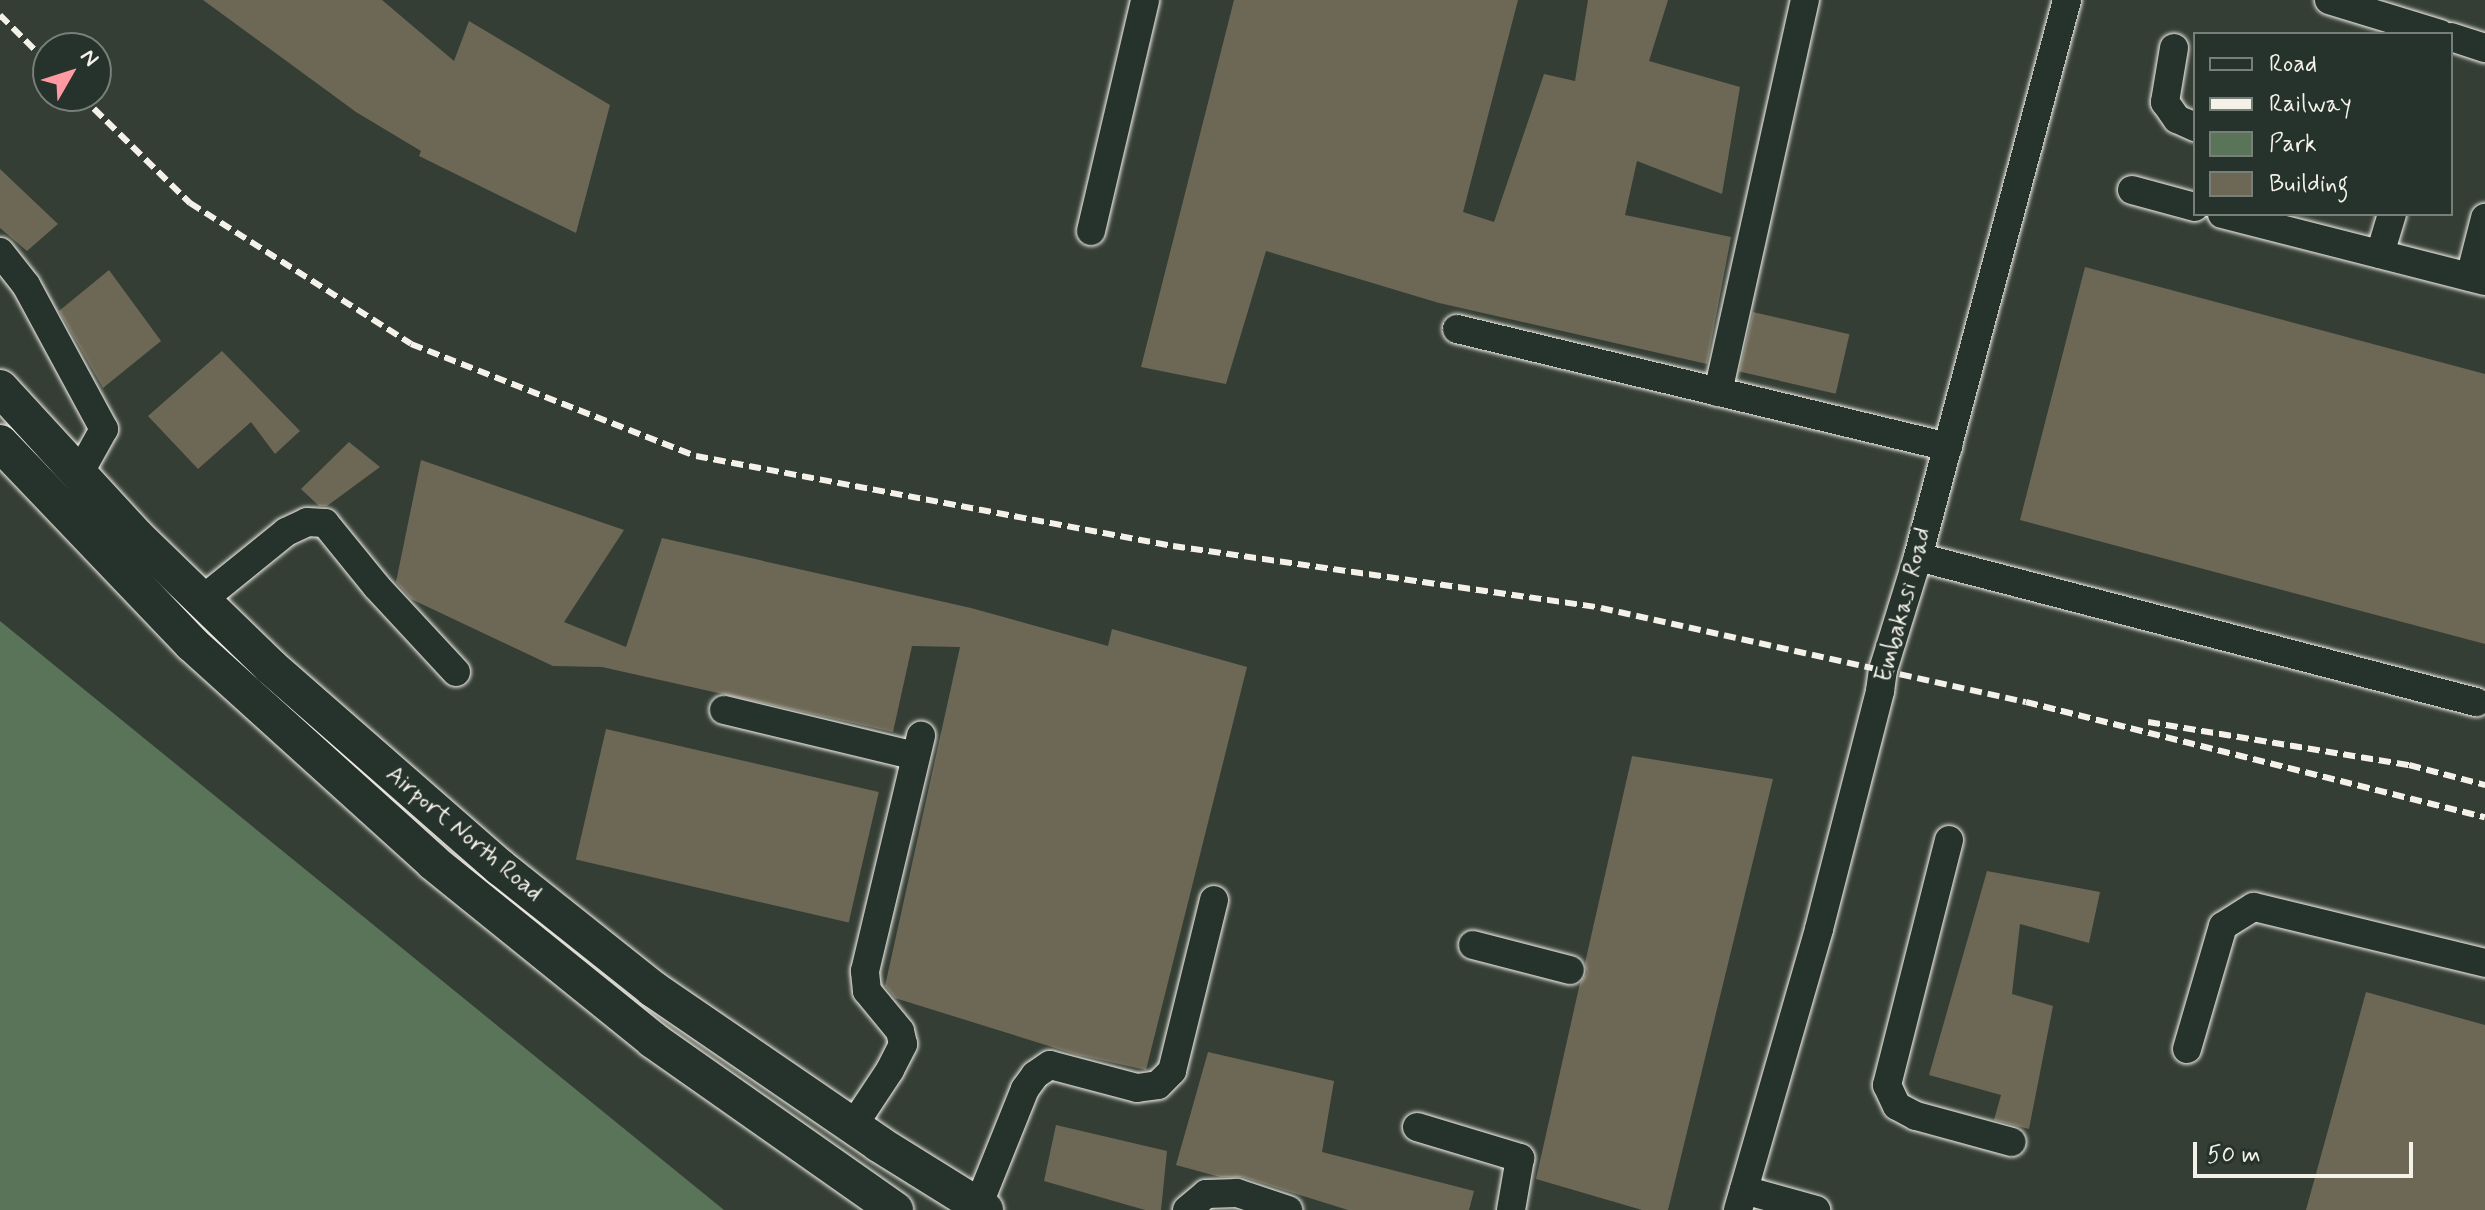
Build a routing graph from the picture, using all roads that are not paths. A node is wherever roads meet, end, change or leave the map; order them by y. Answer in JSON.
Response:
{"nodes":[{"id":1,"x":1145,"y":0,"type":"edge"},
{"id":2,"x":1805,"y":0,"type":"edge"},
{"id":3,"x":2067,"y":0,"type":"edge"},
{"id":4,"x":2329,"y":0,"type":"edge"},
{"id":5,"x":2433,"y":32,"type":"edge"},
{"id":6,"x":2453,"y":38,"type":"edge"},
{"id":7,"x":2174,"y":48,"type":"dead end"},
{"id":8,"x":2485,"y":48,"type":"edge"},
{"id":9,"x":2193,"y":126,"type":"edge"},
{"id":10,"x":2132,"y":190,"type":"dead end"},
{"id":11,"x":2193,"y":206,"type":"edge"},
{"id":12,"x":2237,"y":216,"type":"edge"},
{"id":13,"x":2391,"y":216,"type":"edge"},
{"id":14,"x":2485,"y":218,"type":"edge"},
{"id":15,"x":2312,"y":226,"type":"edge"},
{"id":16,"x":1091,"y":231,"type":"dead end"},
{"id":17,"x":0,"y":252,"type":"edge"},
{"id":18,"x":2380,"y":254,"type":"junction"},
{"id":19,"x":2478,"y":279,"type":"edge"},
{"id":20,"x":1457,"y":329,"type":"dead end"},
{"id":21,"x":0,"y":388,"type":"edge"},
{"id":22,"x":1718,"y":392,"type":"junction"},
{"id":23,"x":0,"y":443,"type":"edge"},
{"id":24,"x":1948,"y":447,"type":"junction"},
{"id":25,"x":79,"y":474,"type":"junction"},
{"id":26,"x":1918,"y":557,"type":"junction"},
{"id":27,"x":202,"y":600,"type":"junction"},
{"id":28,"x":456,"y":672,"type":"dead end"},
{"id":29,"x":2476,"y":702,"type":"dead end"},
{"id":30,"x":724,"y":710,"type":"dead end"},
{"id":31,"x":1949,"y":840,"type":"dead end"},
{"id":32,"x":1214,"y":900,"type":"dead end"},
{"id":33,"x":1473,"y":945,"type":"dead end"},
{"id":34,"x":2485,"y":963,"type":"edge"},
{"id":35,"x":1570,"y":970,"type":"dead end"},
{"id":36,"x":2187,"y":1049,"type":"dead end"},
{"id":37,"x":853,"y":1126,"type":"junction"},
{"id":38,"x":1417,"y":1127,"type":"dead end"},
{"id":39,"x":2012,"y":1142,"type":"dead end"},
{"id":40,"x":1741,"y":1200,"type":"edge"},
{"id":41,"x":981,"y":1208,"type":"edge"},
{"id":42,"x":895,"y":1210,"type":"edge"},
{"id":43,"x":1187,"y":1210,"type":"edge"},
{"id":44,"x":1288,"y":1210,"type":"edge"},
{"id":45,"x":1511,"y":1210,"type":"edge"},
{"id":46,"x":1816,"y":1210,"type":"edge"}],
"edges":[{"from":1,"to":16,"type":"street"},
{"from":2,"to":22,"type":"street"},
{"from":3,"to":24,"type":"street","name":"Embakasi Road"},
{"from":4,"to":5,"type":"street"},
{"from":6,"to":8,"type":"street"},
{"from":7,"to":9,"type":"street"},
{"from":10,"to":11,"type":"street"},
{"from":12,"to":15,"type":"street"},
{"from":13,"to":18,"type":"street"},
{"from":14,"to":19,"type":"street"},
{"from":15,"to":18,"type":"street"},
{"from":17,"to":25,"type":"street"},
{"from":18,"to":19,"type":"street"},
{"from":20,"to":22,"type":"street"},
{"from":21,"to":25,"type":"main road","name":"Airport North Road"},
{"from":22,"to":24,"type":"street"},
{"from":23,"to":42,"type":"main road","name":"Airport North Road"},
{"from":24,"to":26,"type":"street","name":"Embakasi Road"},
{"from":25,"to":27,"type":"main road","name":"Airport North Road"},
{"from":26,"to":29,"type":"street"},
{"from":26,"to":40,"type":"street","name":"Embakasi Road"},
{"from":27,"to":28,"type":"street"},
{"from":27,"to":37,"type":"main road","name":"Airport North Road"},
{"from":30,"to":37,"type":"street"},
{"from":31,"to":39,"type":"street"},
{"from":32,"to":41,"type":"street"},
{"from":33,"to":35,"type":"street"},
{"from":34,"to":36,"type":"street"},
{"from":37,"to":41,"type":"main road","name":"Airport North Road"},
{"from":38,"to":45,"type":"street"},
{"from":40,"to":46,"type":"street"},
{"from":43,"to":44,"type":"street"}]}
